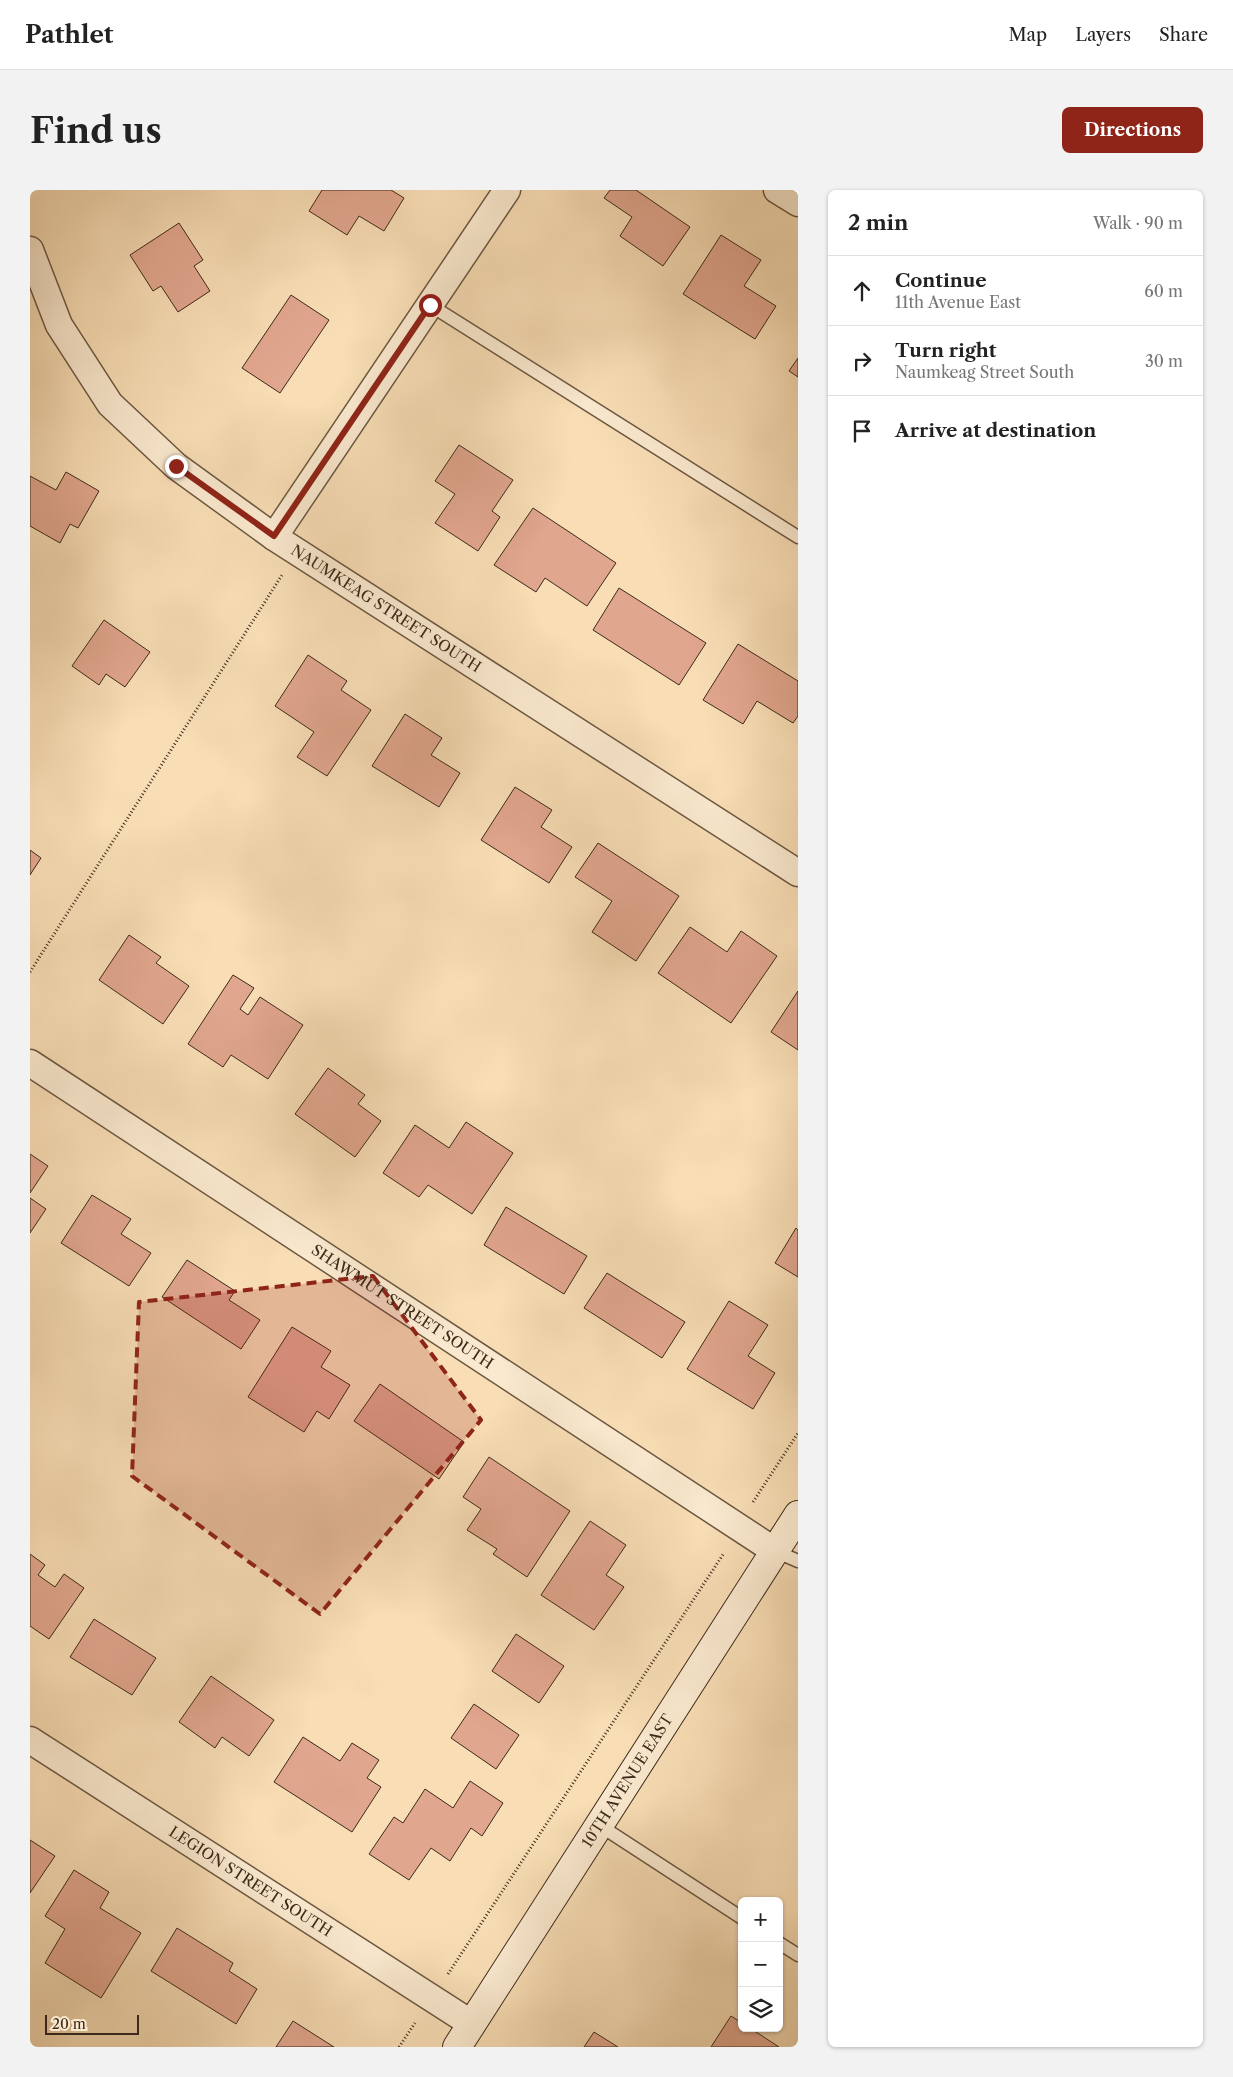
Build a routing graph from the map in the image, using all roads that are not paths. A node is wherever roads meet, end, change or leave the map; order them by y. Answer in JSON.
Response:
{"nodes":[{"id":1,"x":507,"y":190,"type":"edge"},
{"id":2,"x":778,"y":190,"type":"edge"},
{"id":3,"x":798,"y":203,"type":"edge"},
{"id":4,"x":30,"y":250,"type":"edge"},
{"id":5,"x":430,"y":305,"type":"junction"},
{"id":6,"x":274,"y":536,"type":"junction"},
{"id":7,"x":798,"y":537,"type":"edge"},
{"id":8,"x":798,"y":873,"type":"edge"},
{"id":9,"x":30,"y":1063,"type":"edge"},
{"id":10,"x":798,"y":1515,"type":"edge"},
{"id":11,"x":787,"y":1556,"type":"edge"},
{"id":12,"x":30,"y":1740,"type":"edge"},
{"id":13,"x":599,"y":1825,"type":"junction"},
{"id":14,"x":738,"y":1915,"type":"edge"},
{"id":15,"x":783,"y":1946,"type":"edge"},
{"id":16,"x":798,"y":1955,"type":"edge"},
{"id":17,"x":472,"y":2024,"type":"junction"},
{"id":18,"x":457,"y":2047,"type":"edge"}],
"edges":[{"from":1,"to":5,"type":"street"},
{"from":2,"to":3,"type":"street"},
{"from":4,"to":6,"type":"street","name":"NAUMKEAG STREET SOUTH"},
{"from":5,"to":6,"type":"street"},
{"from":5,"to":7,"type":"lane"},
{"from":6,"to":8,"type":"street","name":"NAUMKEAG STREET SOUTH"},
{"from":9,"to":11,"type":"street","name":"SHAWMUT STREET SOUTH"},
{"from":10,"to":11,"type":"main road","name":"10TH AVENUE EAST"},
{"from":11,"to":13,"type":"main road","name":"10TH AVENUE EAST"},
{"from":12,"to":17,"type":"street","name":"LEGION STREET SOUTH"},
{"from":13,"to":14,"type":"lane"},
{"from":13,"to":17,"type":"main road","name":"10TH AVENUE EAST"},
{"from":15,"to":16,"type":"lane"},
{"from":17,"to":18,"type":"main road","name":"10TH AVENUE EAST"}]}
